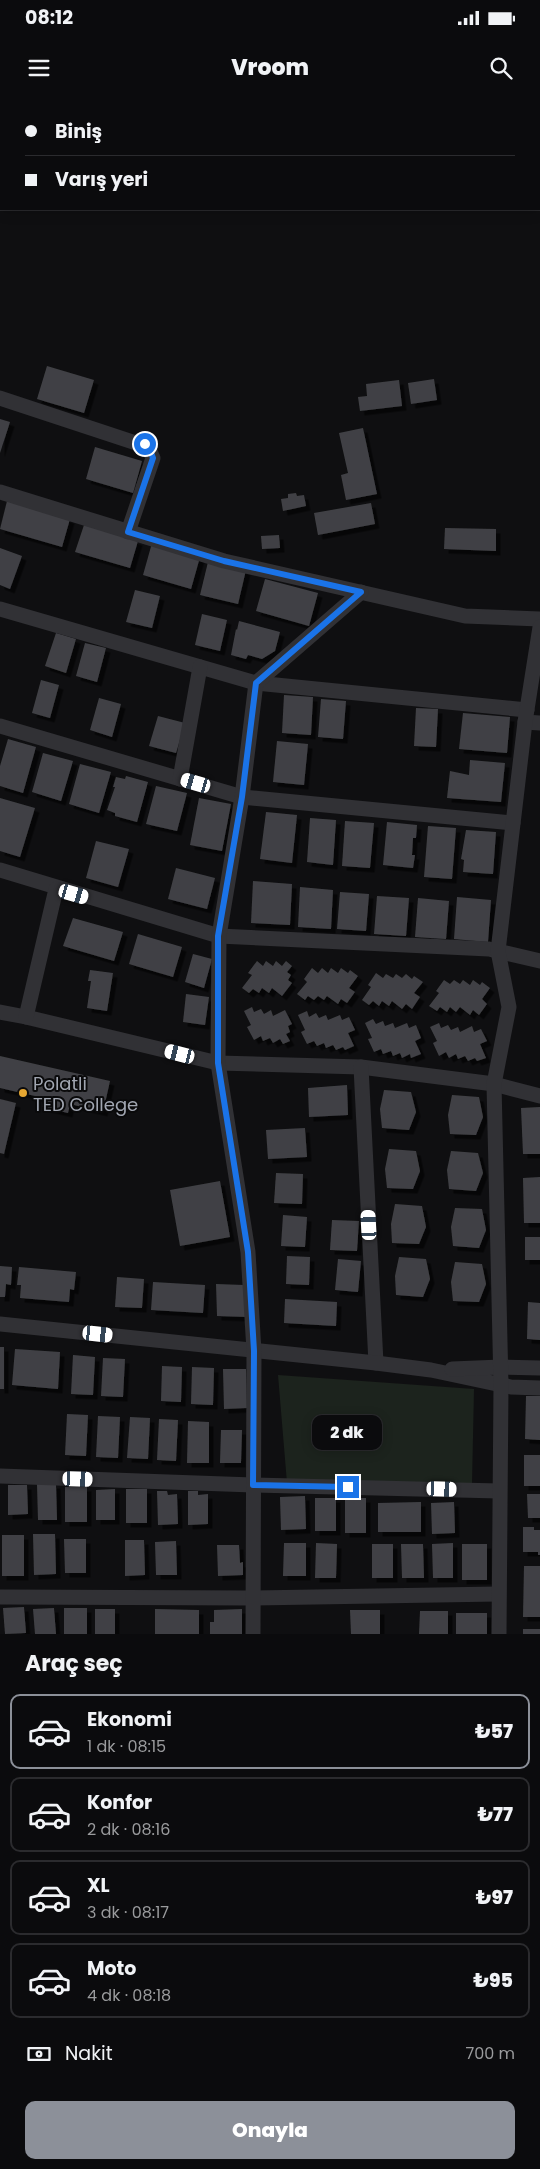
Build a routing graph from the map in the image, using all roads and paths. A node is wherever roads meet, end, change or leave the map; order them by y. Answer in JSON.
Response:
{"nodes":[{"id":1,"x":0,"y":398,"type":"edge"},
{"id":2,"x":0,"y":492,"type":"edge"},
{"id":3,"x":128,"y":532,"type":"junction"},
{"id":4,"x":361,"y":592,"type":"junction"},
{"id":5,"x":0,"y":609,"type":"edge"},
{"id":6,"x":540,"y":619,"type":"edge"},
{"id":7,"x":540,"y":627,"type":"edge"},
{"id":8,"x":200,"y":667,"type":"junction"},
{"id":9,"x":256,"y":683,"type":"junction"},
{"id":10,"x":530,"y":718,"type":"edge"},
{"id":11,"x":0,"y":726,"type":"edge"},
{"id":12,"x":180,"y":779,"type":"junction"},
{"id":13,"x":242,"y":797,"type":"junction"},
{"id":14,"x":513,"y":823,"type":"junction"},
{"id":15,"x":0,"y":870,"type":"edge"},
{"id":16,"x":56,"y":888,"type":"junction"},
{"id":17,"x":218,"y":936,"type":"junction"},
{"id":18,"x":498,"y":951,"type":"junction"},
{"id":19,"x":540,"y":962,"type":"edge"},
{"id":20,"x":0,"y":1012,"type":"edge"},
{"id":21,"x":26,"y":1017,"type":"junction"},
{"id":22,"x":218,"y":1063,"type":"junction"},
{"id":23,"x":361,"y":1067,"type":"junction"},
{"id":24,"x":494,"y":1084,"type":"junction"},
{"id":25,"x":540,"y":1096,"type":"edge"},
{"id":26,"x":0,"y":1324,"type":"edge"},
{"id":27,"x":254,"y":1351,"type":"junction"},
{"id":28,"x":376,"y":1362,"type":"junction"},
{"id":29,"x":501,"y":1367,"type":"junction"},
{"id":30,"x":540,"y":1368,"type":"edge"},
{"id":31,"x":431,"y":1370,"type":"junction"},
{"id":32,"x":501,"y":1385,"type":"junction"},
{"id":33,"x":540,"y":1388,"type":"edge"},
{"id":34,"x":0,"y":1476,"type":"edge"},
{"id":35,"x":253,"y":1485,"type":"junction"},
{"id":36,"x":499,"y":1491,"type":"junction"},
{"id":37,"x":498,"y":1594,"type":"junction"},
{"id":38,"x":0,"y":1597,"type":"edge"},
{"id":39,"x":253,"y":1598,"type":"junction"},
{"id":40,"x":253,"y":1634,"type":"edge"},
{"id":41,"x":498,"y":1634,"type":"edge"}],
"edges":[{"from":1,"to":3,"type":"street"},
{"from":2,"to":3,"type":"street"},
{"from":3,"to":4,"type":"street"},
{"from":4,"to":6,"type":"street"},
{"from":4,"to":9,"type":"street"},
{"from":5,"to":8,"type":"street"},
{"from":7,"to":10,"type":"street"},
{"from":8,"to":9,"type":"street"},
{"from":8,"to":12,"type":"street"},
{"from":9,"to":10,"type":"street"},
{"from":9,"to":13,"type":"street"},
{"from":10,"to":14,"type":"street"},
{"from":11,"to":12,"type":"street"},
{"from":12,"to":13,"type":"street"},
{"from":13,"to":14,"type":"street"},
{"from":13,"to":17,"type":"street"},
{"from":14,"to":18,"type":"street"},
{"from":15,"to":16,"type":"street"},
{"from":16,"to":17,"type":"street"},
{"from":16,"to":21,"type":"street"},
{"from":17,"to":18,"type":"street"},
{"from":17,"to":22,"type":"street"},
{"from":18,"to":19,"type":"street"},
{"from":18,"to":24,"type":"street"},
{"from":20,"to":21,"type":"street"},
{"from":21,"to":22,"type":"street"},
{"from":22,"to":23,"type":"street"},
{"from":22,"to":27,"type":"street"},
{"from":23,"to":24,"type":"street"},
{"from":23,"to":28,"type":"street"},
{"from":24,"to":25,"type":"street"},
{"from":24,"to":29,"type":"street"},
{"from":26,"to":27,"type":"street"},
{"from":27,"to":28,"type":"street"},
{"from":27,"to":35,"type":"street"},
{"from":28,"to":31,"type":"street"},
{"from":29,"to":30,"type":"street"},
{"from":29,"to":31,"type":"street"},
{"from":29,"to":32,"type":"street"},
{"from":31,"to":32,"type":"street"},
{"from":32,"to":33,"type":"street"},
{"from":32,"to":36,"type":"street"},
{"from":34,"to":35,"type":"street"},
{"from":35,"to":36,"type":"street"},
{"from":35,"to":39,"type":"street"},
{"from":36,"to":37,"type":"street"},
{"from":37,"to":39,"type":"street"},
{"from":37,"to":41,"type":"street"},
{"from":38,"to":39,"type":"street"},
{"from":39,"to":40,"type":"street"}]}
